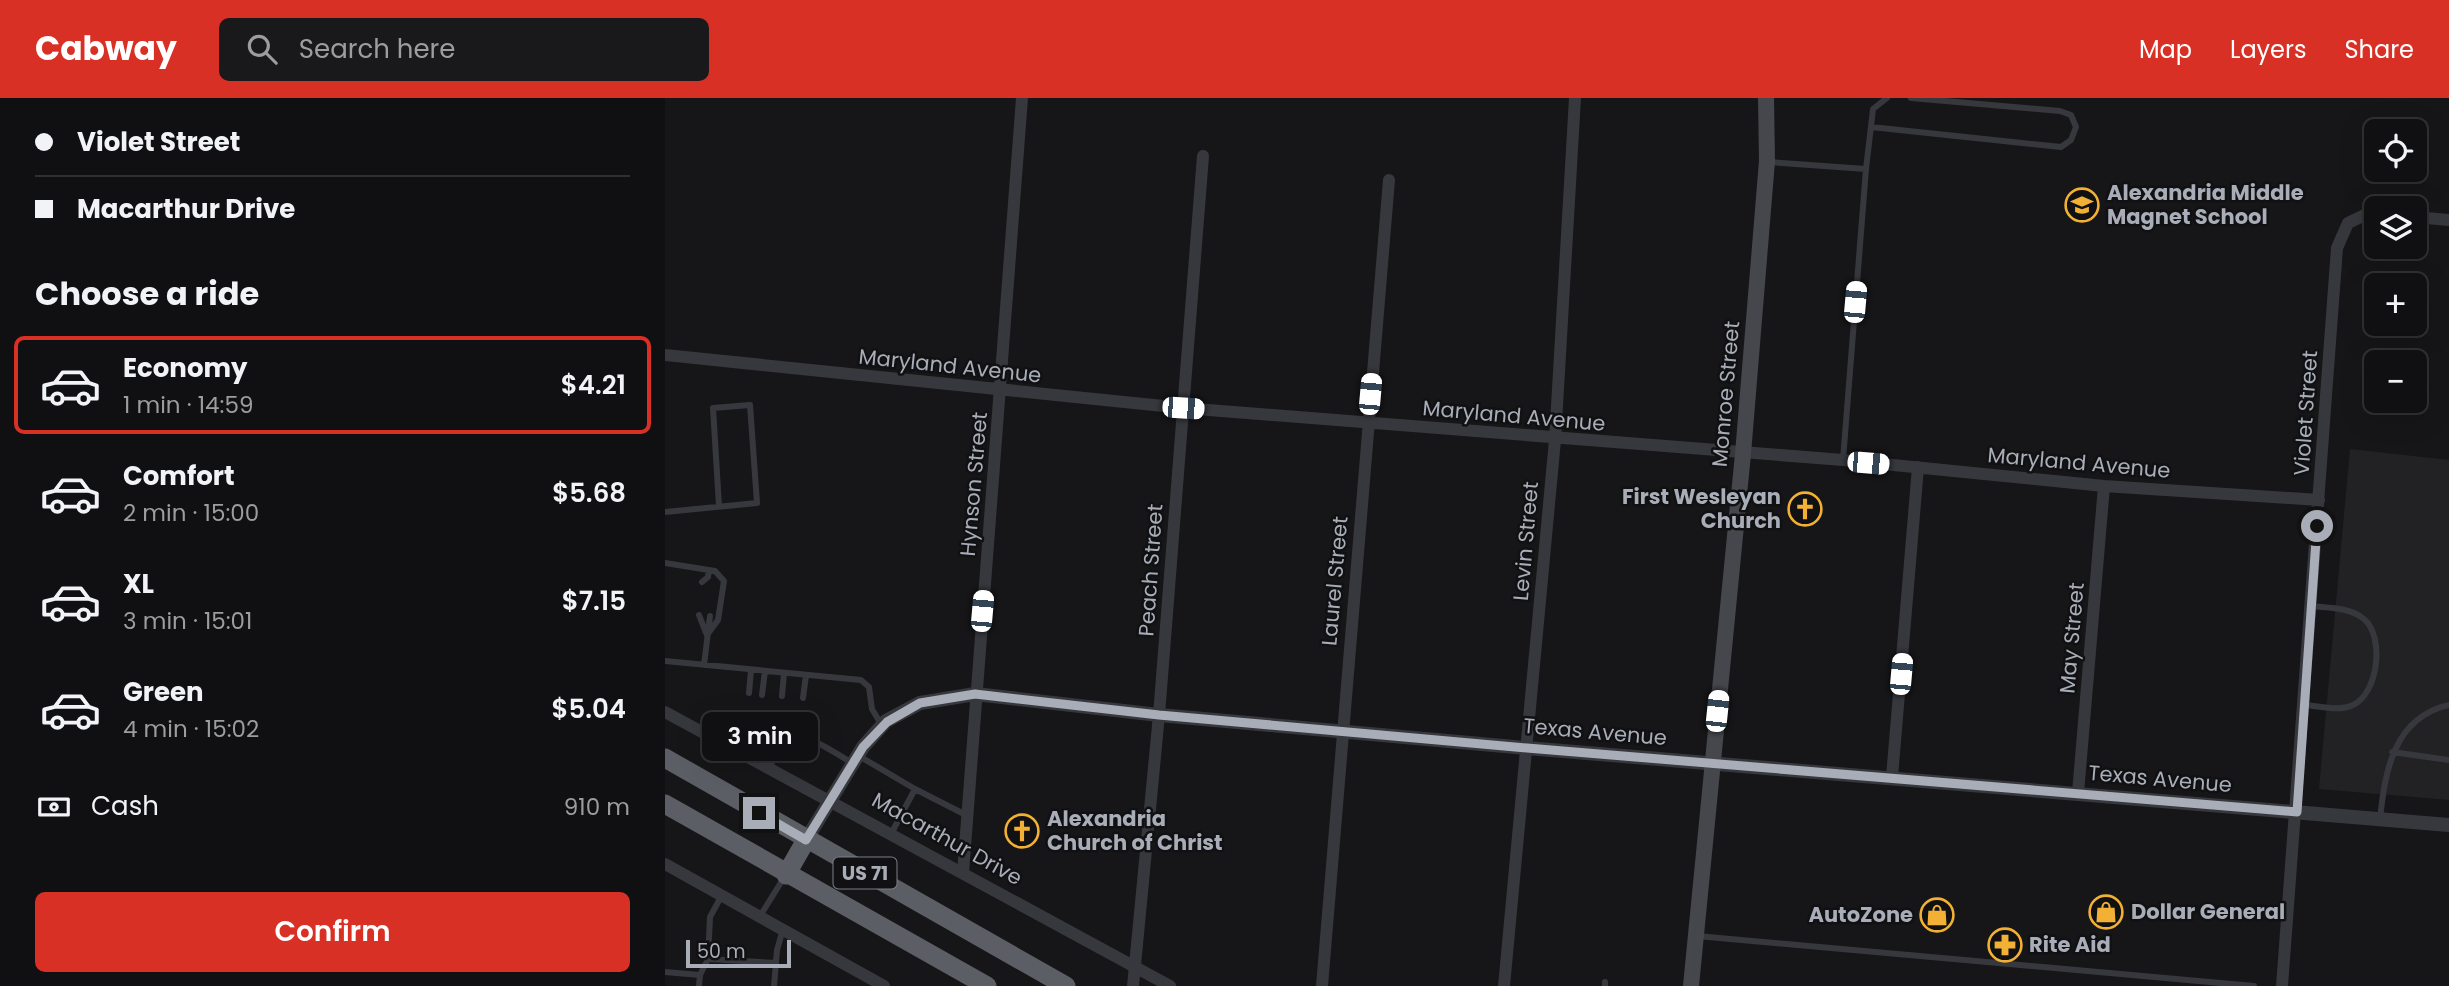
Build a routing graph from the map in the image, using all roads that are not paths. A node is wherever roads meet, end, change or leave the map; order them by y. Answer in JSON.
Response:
{"nodes":[{"id":1,"x":1022,"y":98,"type":"edge"},
{"id":2,"x":1575,"y":98,"type":"edge"},
{"id":3,"x":1766,"y":98,"type":"edge"},
{"id":4,"x":1887,"y":98,"type":"edge"},
{"id":5,"x":1911,"y":98,"type":"edge"},
{"id":6,"x":1871,"y":127,"type":"junction"},
{"id":7,"x":1203,"y":156,"type":"dead end"},
{"id":8,"x":1767,"y":162,"type":"junction"},
{"id":9,"x":1866,"y":169,"type":"junction"},
{"id":10,"x":1389,"y":180,"type":"dead end"},
{"id":11,"x":2364,"y":215,"type":"edge"},
{"id":12,"x":2427,"y":218,"type":"edge"},
{"id":13,"x":2449,"y":219,"type":"edge"},
{"id":14,"x":665,"y":355,"type":"edge"},
{"id":15,"x":1002,"y":391,"type":"junction"},
{"id":16,"x":1183,"y":408,"type":"junction"},
{"id":17,"x":1368,"y":421,"type":"junction"},
{"id":18,"x":1555,"y":440,"type":"junction"},
{"id":19,"x":1743,"y":454,"type":"junction"},
{"id":20,"x":1843,"y":460,"type":"junction"},
{"id":21,"x":1918,"y":467,"type":"junction"},
{"id":22,"x":2104,"y":486,"type":"junction"},
{"id":23,"x":2319,"y":500,"type":"junction"},
{"id":24,"x":719,"y":506,"type":"junction"},
{"id":25,"x":665,"y":512,"type":"edge"},
{"id":26,"x":665,"y":563,"type":"edge"},
{"id":27,"x":709,"y":574,"type":"junction"},
{"id":28,"x":702,"y":582,"type":"dead end"},
{"id":29,"x":713,"y":584,"type":"dead end"},
{"id":30,"x":2312,"y":606,"type":"junction"},
{"id":31,"x":699,"y":615,"type":"dead end"},
{"id":32,"x":710,"y":616,"type":"dead end"},
{"id":33,"x":707,"y":635,"type":"junction"},
{"id":34,"x":665,"y":661,"type":"edge"},
{"id":35,"x":703,"y":665,"type":"junction"},
{"id":36,"x":751,"y":670,"type":"junction"},
{"id":37,"x":765,"y":671,"type":"junction"},
{"id":38,"x":784,"y":673,"type":"junction"},
{"id":39,"x":806,"y":675,"type":"junction"},
{"id":40,"x":749,"y":693,"type":"dead end"},
{"id":41,"x":975,"y":694,"type":"junction"},
{"id":42,"x":762,"y":695,"type":"dead end"},
{"id":43,"x":782,"y":696,"type":"dead end"},
{"id":44,"x":803,"y":698,"type":"dead end"},
{"id":45,"x":2305,"y":705,"type":"junction"},
{"id":46,"x":2449,"y":705,"type":"edge"},
{"id":47,"x":748,"y":710,"type":"dead end"},
{"id":48,"x":761,"y":711,"type":"dead end"},
{"id":49,"x":665,"y":712,"type":"edge"},
{"id":50,"x":781,"y":713,"type":"dead end"},
{"id":51,"x":1159,"y":715,"type":"junction"},
{"id":52,"x":802,"y":716,"type":"dead end"},
{"id":53,"x":750,"y":719,"type":"junction"},
{"id":54,"x":760,"y":721,"type":"junction"},
{"id":55,"x":780,"y":724,"type":"junction"},
{"id":56,"x":882,"y":726,"type":"junction"},
{"id":57,"x":790,"y":729,"type":"junction"},
{"id":58,"x":1341,"y":730,"type":"junction"},
{"id":59,"x":800,"y":733,"type":"junction"},
{"id":60,"x":1527,"y":748,"type":"junction"},
{"id":61,"x":733,"y":750,"type":"junction"},
{"id":62,"x":2392,"y":752,"type":"junction"},
{"id":63,"x":665,"y":758,"type":"edge"},
{"id":64,"x":855,"y":759,"type":"junction"},
{"id":65,"x":2449,"y":760,"type":"edge"},
{"id":66,"x":1712,"y":762,"type":"junction"},
{"id":67,"x":768,"y":769,"type":"junction"},
{"id":68,"x":1892,"y":777,"type":"junction"},
{"id":69,"x":915,"y":789,"type":"junction"},
{"id":70,"x":2078,"y":793,"type":"junction"},
{"id":71,"x":831,"y":802,"type":"junction"},
{"id":72,"x":665,"y":804,"type":"edge"},
{"id":73,"x":2297,"y":812,"type":"junction"},
{"id":74,"x":967,"y":815,"type":"junction"},
{"id":75,"x":2380,"y":819,"type":"junction"},
{"id":76,"x":2449,"y":825,"type":"edge"},
{"id":77,"x":891,"y":834,"type":"junction"},
{"id":78,"x":806,"y":840,"type":"junction"},
{"id":79,"x":665,"y":864,"type":"edge"},
{"id":80,"x":963,"y":873,"type":"junction"},
{"id":81,"x":786,"y":875,"type":"junction"},
{"id":82,"x":722,"y":895,"type":"junction"},
{"id":83,"x":760,"y":916,"type":"junction"},
{"id":84,"x":783,"y":929,"type":"junction"},
{"id":85,"x":1695,"y":936,"type":"junction"},
{"id":86,"x":708,"y":959,"type":"junction"},
{"id":87,"x":776,"y":963,"type":"junction"},
{"id":88,"x":1136,"y":970,"type":"junction"},
{"id":89,"x":665,"y":972,"type":"edge"},
{"id":90,"x":700,"y":975,"type":"junction"},
{"id":91,"x":699,"y":986,"type":"edge"},
{"id":92,"x":774,"y":986,"type":"edge"},
{"id":93,"x":884,"y":986,"type":"edge"},
{"id":94,"x":987,"y":986,"type":"edge"},
{"id":95,"x":1066,"y":986,"type":"edge"},
{"id":96,"x":1133,"y":986,"type":"edge"},
{"id":97,"x":1170,"y":986,"type":"edge"},
{"id":98,"x":1322,"y":986,"type":"edge"},
{"id":99,"x":1504,"y":986,"type":"edge"},
{"id":100,"x":1691,"y":986,"type":"edge"},
{"id":101,"x":2255,"y":986,"type":"edge"},
{"id":102,"x":2282,"y":986,"type":"edge"}],
"edges":[{"from":1,"to":15,"type":"street","name":"Hynson Street"},
{"from":2,"to":18,"type":"street","name":"Levin Street"},
{"from":3,"to":8,"type":"main road","name":"Monroe Street"},
{"from":4,"to":6,"type":"lane"},
{"from":5,"to":6,"type":"lane"},
{"from":6,"to":9,"type":"lane"},
{"from":7,"to":16,"type":"street","name":"Peach Street"},
{"from":8,"to":9,"type":"lane"},
{"from":8,"to":19,"type":"main road","name":"Monroe Street"},
{"from":9,"to":20,"type":"lane"},
{"from":10,"to":17,"type":"street","name":"Laurel Street"},
{"from":11,"to":23,"type":"street","name":"Violet Street"},
{"from":12,"to":13,"type":"street"},
{"from":14,"to":15,"type":"street","name":"Maryland Avenue"},
{"from":15,"to":16,"type":"street","name":"Maryland Avenue"},
{"from":15,"to":41,"type":"street","name":"Hynson Street"},
{"from":16,"to":17,"type":"street","name":"Maryland Avenue"},
{"from":16,"to":51,"type":"street","name":"Peach Street"},
{"from":17,"to":18,"type":"street","name":"Maryland Avenue"},
{"from":17,"to":58,"type":"street","name":"Laurel Street"},
{"from":18,"to":19,"type":"street","name":"Maryland Avenue"},
{"from":18,"to":60,"type":"street","name":"Levin Street"},
{"from":19,"to":20,"type":"street","name":"Maryland Avenue"},
{"from":19,"to":66,"type":"main road","name":"Monroe Street"},
{"from":20,"to":21,"type":"street","name":"Maryland Avenue"},
{"from":21,"to":22,"type":"street","name":"Maryland Avenue"},
{"from":21,"to":68,"type":"street"},
{"from":22,"to":23,"type":"street","name":"Maryland Avenue"},
{"from":22,"to":70,"type":"street","name":"May Street"},
{"from":23,"to":30,"type":"street","name":"Violet Street"},
{"from":24,"to":24,"type":"lane"},
{"from":24,"to":25,"type":"lane"},
{"from":26,"to":27,"type":"lane"},
{"from":27,"to":28,"type":"lane"},
{"from":27,"to":29,"type":"lane"},
{"from":27,"to":33,"type":"lane"},
{"from":30,"to":45,"type":"street","name":"Violet Street"},
{"from":30,"to":45,"type":"lane"},
{"from":31,"to":33,"type":"lane"},
{"from":32,"to":33,"type":"lane"},
{"from":33,"to":35,"type":"lane"},
{"from":34,"to":35,"type":"lane"},
{"from":35,"to":36,"type":"lane"},
{"from":36,"to":37,"type":"lane"},
{"from":36,"to":40,"type":"lane"},
{"from":37,"to":38,"type":"lane"},
{"from":37,"to":42,"type":"lane"},
{"from":38,"to":39,"type":"lane"},
{"from":38,"to":43,"type":"lane"},
{"from":39,"to":44,"type":"lane"},
{"from":39,"to":56,"type":"lane"},
{"from":41,"to":51,"type":"street","name":"Texas Avenue"},
{"from":41,"to":56,"type":"street","name":"Texas Avenue"},
{"from":41,"to":74,"type":"street","name":"Hynson Street"},
{"from":45,"to":73,"type":"street","name":"Violet Street"},
{"from":46,"to":62,"type":"lane"},
{"from":47,"to":53,"type":"lane"},
{"from":48,"to":54,"type":"lane"},
{"from":49,"to":61,"type":"street","name":"Macarthur Drive"},
{"from":50,"to":55,"type":"lane"},
{"from":51,"to":58,"type":"street","name":"Texas Avenue"},
{"from":51,"to":88,"type":"street","name":"Peach Street"},
{"from":52,"to":59,"type":"lane"},
{"from":53,"to":54,"type":"lane"},
{"from":53,"to":61,"type":"lane"},
{"from":54,"to":55,"type":"lane"},
{"from":55,"to":57,"type":"lane"},
{"from":56,"to":64,"type":"street","name":"Texas Avenue"},
{"from":57,"to":59,"type":"lane"},
{"from":57,"to":67,"type":"lane"},
{"from":58,"to":60,"type":"street","name":"Texas Avenue"},
{"from":58,"to":98,"type":"street","name":"Laurel Street"},
{"from":59,"to":64,"type":"lane"},
{"from":60,"to":66,"type":"street","name":"Texas Avenue"},
{"from":60,"to":99,"type":"street","name":"Levin Street"},
{"from":61,"to":67,"type":"street","name":"Macarthur Drive"},
{"from":62,"to":65,"type":"lane"},
{"from":62,"to":75,"type":"lane"},
{"from":63,"to":78,"type":"highway","number":"US 71"},
{"from":64,"to":69,"type":"lane"},
{"from":64,"to":71,"type":"street","name":"Texas Avenue"},
{"from":66,"to":68,"type":"street","name":"Texas Avenue"},
{"from":66,"to":85,"type":"main road","name":"Monroe Street"},
{"from":67,"to":71,"type":"street","name":"Macarthur Drive"},
{"from":68,"to":70,"type":"street","name":"Texas Avenue"},
{"from":69,"to":74,"type":"lane"},
{"from":69,"to":77,"type":"lane"},
{"from":70,"to":73,"type":"street","name":"Texas Avenue"},
{"from":71,"to":77,"type":"street","name":"Macarthur Drive"},
{"from":71,"to":78,"type":"street","name":"Texas Avenue"},
{"from":72,"to":81,"type":"highway","number":"US 71"},
{"from":73,"to":75,"type":"street","name":"Texas Avenue"},
{"from":73,"to":102,"type":"street","name":"Violet Street"},
{"from":74,"to":80,"type":"street","name":"Hynson Street"},
{"from":75,"to":76,"type":"street","name":"Texas Avenue"},
{"from":77,"to":80,"type":"street","name":"Macarthur Drive"},
{"from":78,"to":81,"type":"highway"},
{"from":78,"to":95,"type":"highway","number":"US 71"},
{"from":79,"to":82,"type":"street"},
{"from":80,"to":88,"type":"street","name":"Macarthur Drive"},
{"from":81,"to":83,"type":"lane"},
{"from":81,"to":94,"type":"highway","number":"US 71"},
{"from":82,"to":83,"type":"street"},
{"from":82,"to":86,"type":"lane"},
{"from":83,"to":84,"type":"street"},
{"from":84,"to":87,"type":"lane"},
{"from":84,"to":93,"type":"street"},
{"from":85,"to":100,"type":"main road","name":"Monroe Street"},
{"from":85,"to":101,"type":"lane"},
{"from":86,"to":87,"type":"lane"},
{"from":86,"to":90,"type":"lane"},
{"from":87,"to":92,"type":"lane"},
{"from":88,"to":96,"type":"street","name":"Peach Street"},
{"from":88,"to":97,"type":"street","name":"Macarthur Drive"},
{"from":89,"to":90,"type":"lane"},
{"from":90,"to":91,"type":"lane"}]}
